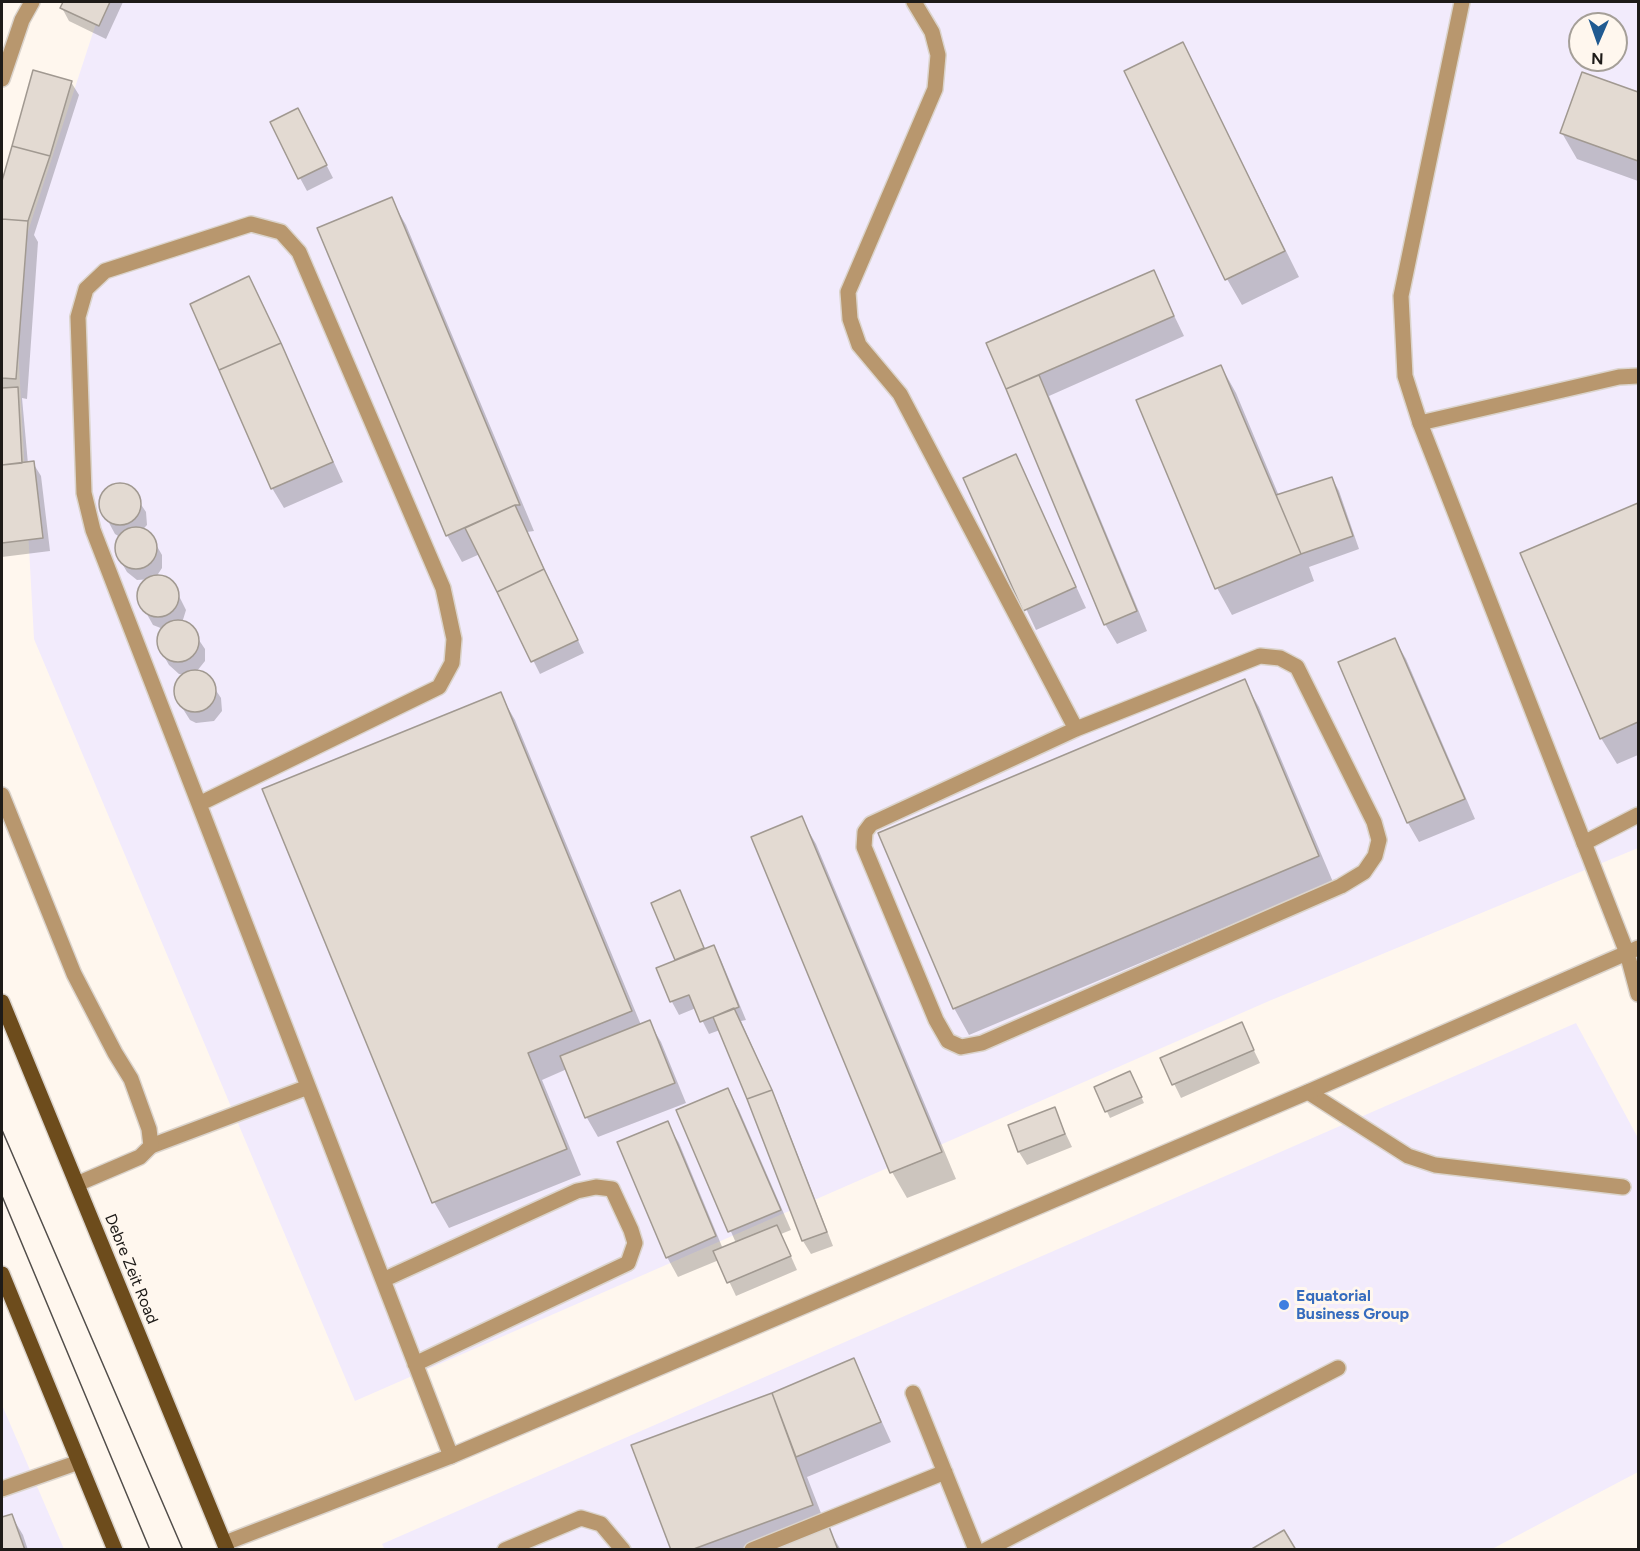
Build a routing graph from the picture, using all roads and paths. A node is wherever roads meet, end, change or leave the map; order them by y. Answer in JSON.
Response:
{"nodes":[{"id":1,"x":32,"y":2,"type":"edge"},
{"id":2,"x":914,"y":2,"type":"edge"},
{"id":3,"x":1462,"y":2,"type":"edge"},
{"id":4,"x":2,"y":79,"type":"edge"},
{"id":5,"x":1638,"y":376,"type":"edge"},
{"id":6,"x":1420,"y":423,"type":"junction"},
{"id":7,"x":1076,"y":729,"type":"junction"},
{"id":8,"x":2,"y":795,"type":"edge"},
{"id":9,"x":199,"y":804,"type":"junction"},
{"id":10,"x":1638,"y":815,"type":"edge"},
{"id":11,"x":1584,"y":843,"type":"junction"},
{"id":12,"x":1633,"y":950,"type":"edge"},
{"id":13,"x":1638,"y":994,"type":"edge"},
{"id":14,"x":2,"y":1002,"type":"edge"},
{"id":15,"x":308,"y":1087,"type":"junction"},
{"id":16,"x":1308,"y":1092,"type":"junction"},
{"id":17,"x":151,"y":1146,"type":"junction"},
{"id":18,"x":76,"y":1184,"type":"junction"},
{"id":19,"x":1623,"y":1187,"type":"dead end"},
{"id":20,"x":2,"y":1274,"type":"edge"},
{"id":21,"x":383,"y":1280,"type":"junction"},
{"id":22,"x":415,"y":1364,"type":"junction"},
{"id":23,"x":1338,"y":1368,"type":"dead end"},
{"id":24,"x":913,"y":1393,"type":"dead end"},
{"id":25,"x":451,"y":1456,"type":"junction"},
{"id":26,"x":79,"y":1462,"type":"junction"},
{"id":27,"x":945,"y":1472,"type":"junction"},
{"id":28,"x":2,"y":1489,"type":"edge"},
{"id":29,"x":226,"y":1546,"type":"edge"},
{"id":30,"x":115,"y":1550,"type":"edge"},
{"id":31,"x":505,"y":1550,"type":"edge"},
{"id":32,"x":623,"y":1550,"type":"edge"},
{"id":33,"x":752,"y":1550,"type":"edge"},
{"id":34,"x":976,"y":1550,"type":"edge"},
{"id":35,"x":986,"y":1550,"type":"edge"}],
"edges":[{"from":1,"to":4,"type":"street"},
{"from":2,"to":7,"type":"street"},
{"from":3,"to":6,"type":"street"},
{"from":5,"to":6,"type":"street"},
{"from":6,"to":11,"type":"street"},
{"from":7,"to":7,"type":"street"},
{"from":8,"to":17,"type":"street"},
{"from":9,"to":9,"type":"street"},
{"from":9,"to":15,"type":"street"},
{"from":10,"to":11,"type":"street"},
{"from":11,"to":12,"type":"street"},
{"from":12,"to":13,"type":"street"},
{"from":12,"to":16,"type":"street"},
{"from":14,"to":18,"type":"main road","name":"Debre Zeit Road"},
{"from":15,"to":17,"type":"street"},
{"from":15,"to":21,"type":"street"},
{"from":16,"to":19,"type":"street"},
{"from":16,"to":25,"type":"street"},
{"from":17,"to":18,"type":"street"},
{"from":18,"to":29,"type":"main road","name":"Debre Zeit Road"},
{"from":20,"to":26,"type":"main road"},
{"from":21,"to":22,"type":"street"},
{"from":21,"to":22,"type":"street"},
{"from":22,"to":25,"type":"street"},
{"from":23,"to":35,"type":"street"},
{"from":24,"to":27,"type":"street"},
{"from":25,"to":29,"type":"street"},
{"from":26,"to":28,"type":"street"},
{"from":26,"to":30,"type":"main road"},
{"from":27,"to":33,"type":"street"},
{"from":27,"to":34,"type":"street"},
{"from":31,"to":32,"type":"street"}]}
